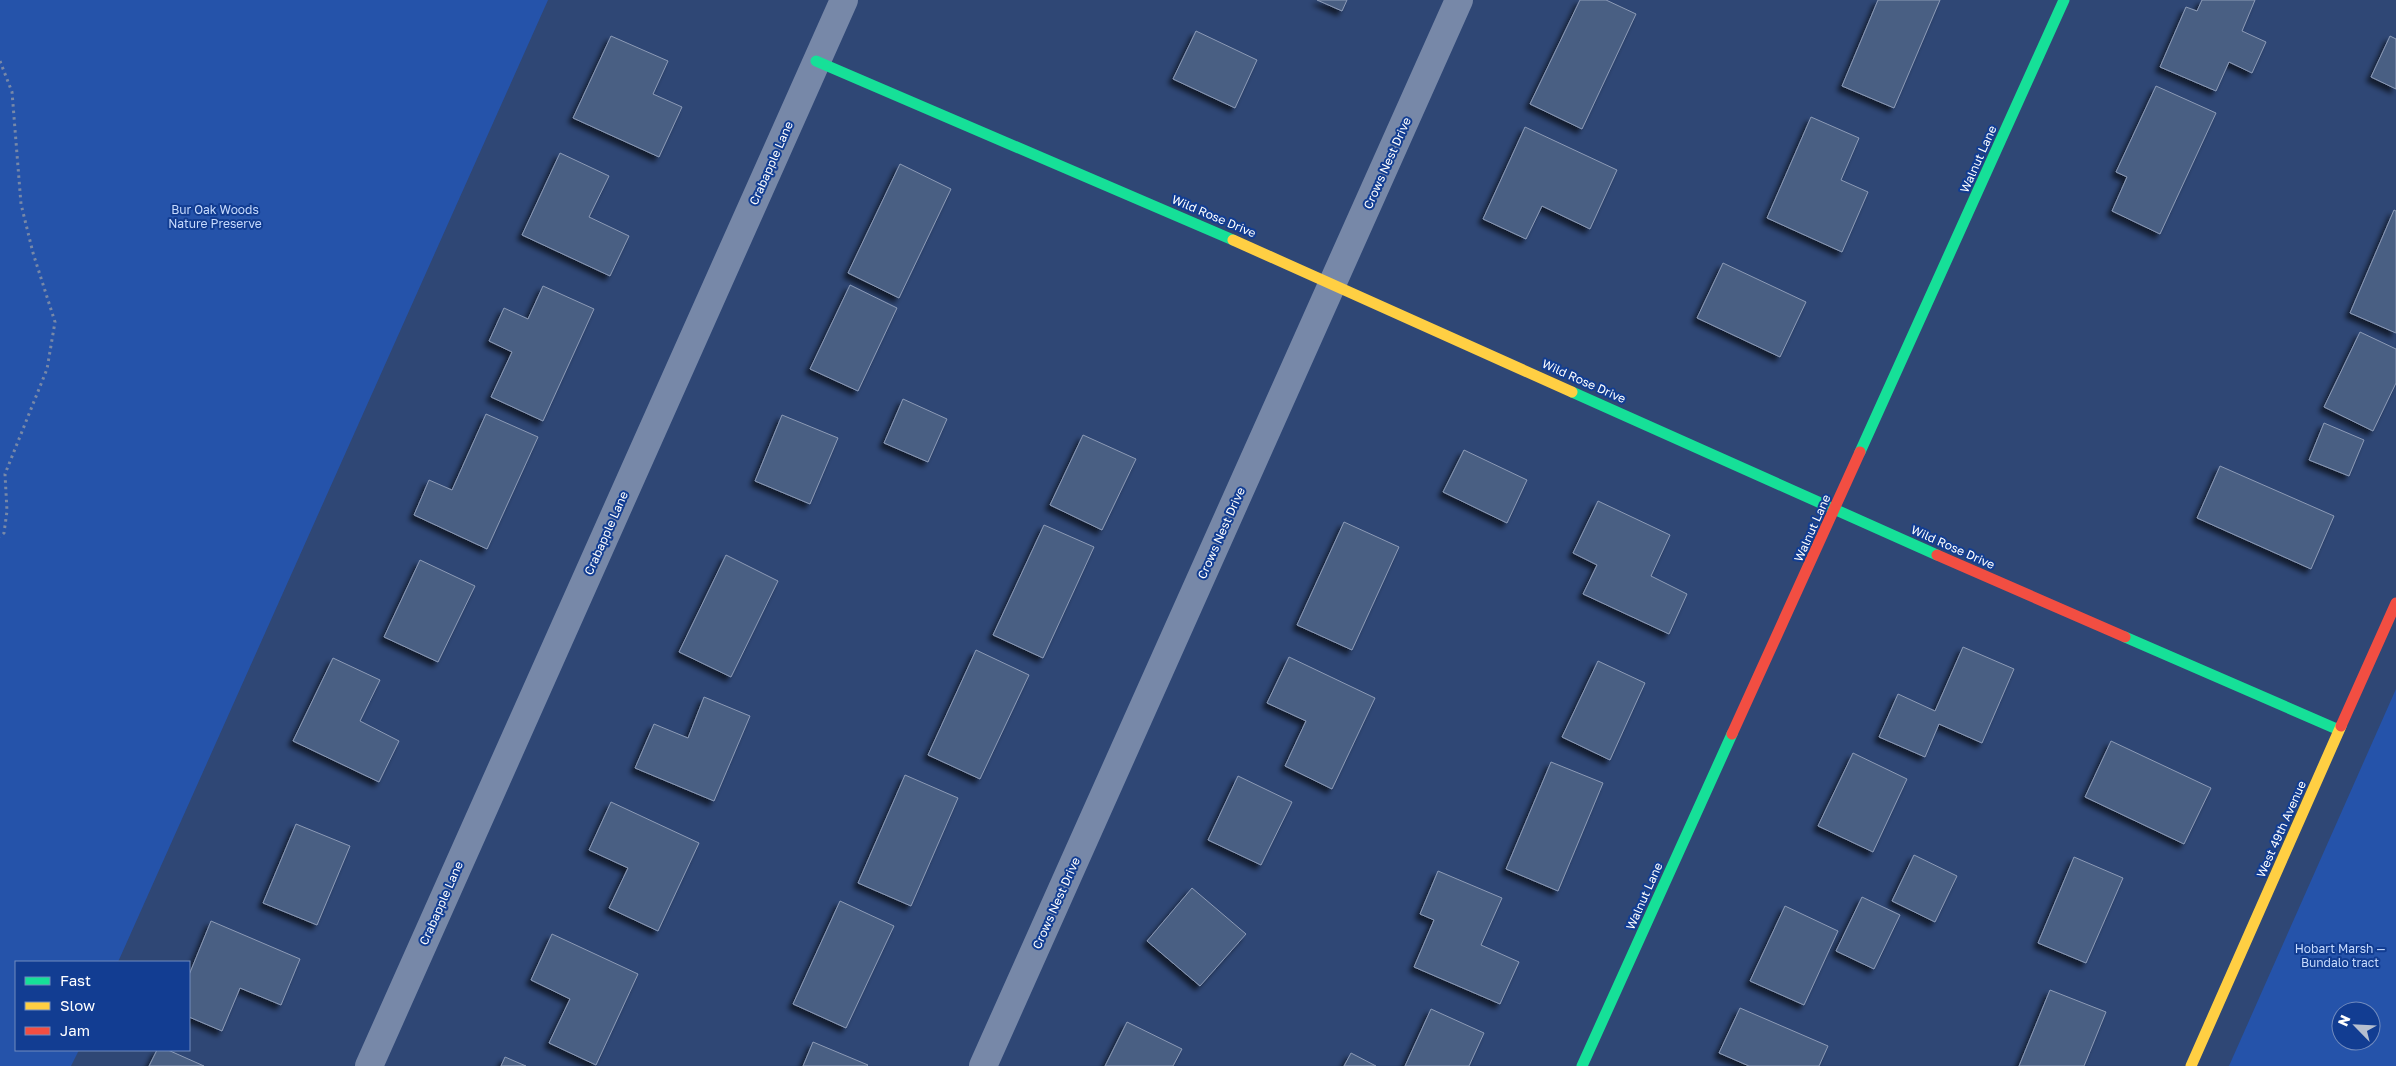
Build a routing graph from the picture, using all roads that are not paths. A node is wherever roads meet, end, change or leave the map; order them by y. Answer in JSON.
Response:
{"nodes":[{"id":1,"x":844,"y":0,"type":"edge"},
{"id":2,"x":1460,"y":0,"type":"edge"},
{"id":3,"x":2064,"y":0,"type":"edge"},
{"id":4,"x":816,"y":61,"type":"junction"},
{"id":5,"x":1333,"y":283,"type":"junction"},
{"id":6,"x":1835,"y":510,"type":"junction"},
{"id":7,"x":2396,"y":603,"type":"edge"},
{"id":8,"x":2339,"y":730,"type":"junction"},
{"id":9,"x":369,"y":1066,"type":"edge"},
{"id":10,"x":983,"y":1066,"type":"edge"},
{"id":11,"x":1582,"y":1066,"type":"edge"},
{"id":12,"x":2191,"y":1066,"type":"edge"}],
"edges":[{"from":1,"to":4,"type":"street","name":"Crabapple Lane"},
{"from":2,"to":5,"type":"street","name":"Crows Nest Drive"},
{"from":3,"to":6,"type":"street","name":"Walnut Lane"},
{"from":4,"to":5,"type":"street","name":"Wild Rose Drive"},
{"from":4,"to":9,"type":"street","name":"Crabapple Lane"},
{"from":5,"to":6,"type":"street","name":"Wild Rose Drive"},
{"from":5,"to":10,"type":"street","name":"Crows Nest Drive"},
{"from":6,"to":8,"type":"street","name":"Wild Rose Drive"},
{"from":6,"to":11,"type":"street","name":"Walnut Lane"},
{"from":7,"to":8,"type":"street","name":"West 49th Avenue"},
{"from":8,"to":12,"type":"street","name":"West 49th Avenue"}]}
